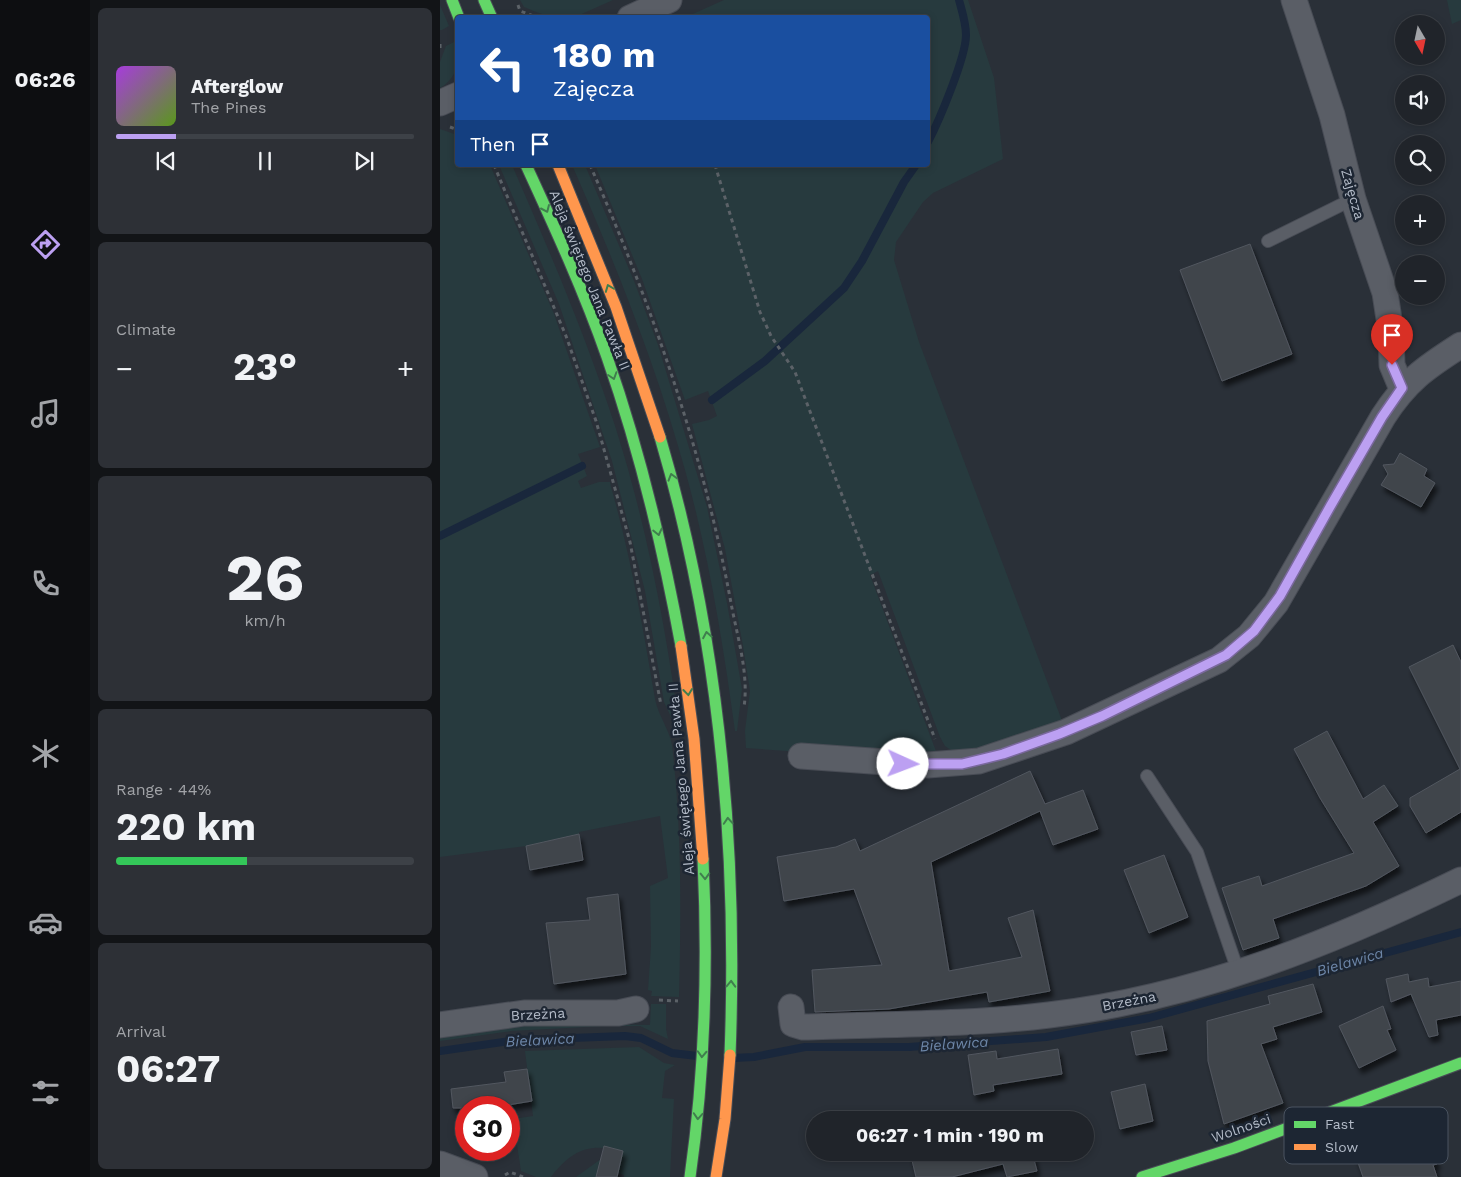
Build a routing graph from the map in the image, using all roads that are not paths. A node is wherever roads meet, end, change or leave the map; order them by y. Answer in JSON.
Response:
{"nodes":[{"id":1,"x":452,"y":0,"type":"edge"},
{"id":2,"x":484,"y":0,"type":"edge"},
{"id":3,"x":669,"y":0,"type":"edge"},
{"id":4,"x":1294,"y":0,"type":"edge"},
{"id":5,"x":458,"y":15,"type":"edge"},
{"id":6,"x":491,"y":15,"type":"edge"},
{"id":7,"x":636,"y":15,"type":"edge"},
{"id":8,"x":455,"y":96,"type":"edge"},
{"id":9,"x":440,"y":103,"type":"edge"},
{"id":10,"x":527,"y":167,"type":"edge"},
{"id":11,"x":559,"y":167,"type":"edge"},
{"id":12,"x":1353,"y":199,"type":"junction"},
{"id":13,"x":1268,"y":241,"type":"dead end"},
{"id":14,"x":1461,"y":346,"type":"edge"},
{"id":15,"x":1402,"y":388,"type":"junction"},
{"id":16,"x":801,"y":756,"type":"dead end"},
{"id":17,"x":1146,"y":776,"type":"dead end"},
{"id":18,"x":1461,"y":880,"type":"edge"},
{"id":19,"x":1239,"y":974,"type":"junction"},
{"id":20,"x":791,"y":1007,"type":"dead end"},
{"id":21,"x":636,"y":1009,"type":"dead end"},
{"id":22,"x":440,"y":1025,"type":"edge"},
{"id":23,"x":1461,"y":1063,"type":"edge"},
{"id":24,"x":1343,"y":1107,"type":"edge"},
{"id":25,"x":1284,"y":1129,"type":"edge"},
{"id":26,"x":723,"y":1139,"type":"junction"},
{"id":27,"x":440,"y":1164,"type":"edge"},
{"id":28,"x":728,"y":1174,"type":"dead end"},
{"id":29,"x":475,"y":1177,"type":"edge"},
{"id":30,"x":690,"y":1177,"type":"edge"},
{"id":31,"x":716,"y":1177,"type":"edge"},
{"id":32,"x":1142,"y":1177,"type":"edge"}],
"edges":[{"from":1,"to":5,"type":"main road"},
{"from":2,"to":6,"type":"main road"},
{"from":3,"to":7,"type":"street"},
{"from":4,"to":12,"type":"street","name":"Zajęcza"},
{"from":8,"to":9,"type":"street"},
{"from":10,"to":30,"type":"main road","name":"Aleja świętego Jana Pawła II","one_way":true},
{"from":26,"to":11,"type":"main road","name":"Aleja świętego Jana Pawła II","one_way":true},
{"from":12,"to":13,"type":"lane"},
{"from":12,"to":15,"type":"street","name":"Zajęcza"},
{"from":14,"to":15,"type":"street"},
{"from":15,"to":16,"type":"street"},
{"from":17,"to":19,"type":"lane"},
{"from":18,"to":19,"type":"street","name":"Brzeżna"},
{"from":19,"to":20,"type":"street","name":"Brzeżna"},
{"from":21,"to":22,"type":"street","name":"Brzeżna"},
{"from":23,"to":24,"type":"main road","name":"Wolności"},
{"from":25,"to":32,"type":"main road","name":"Wolności"},
{"from":26,"to":28,"type":"main road"},
{"from":26,"to":31,"type":"main road","name":"Aleja świętego Jana Pawła II"},
{"from":27,"to":29,"type":"street"}]}
